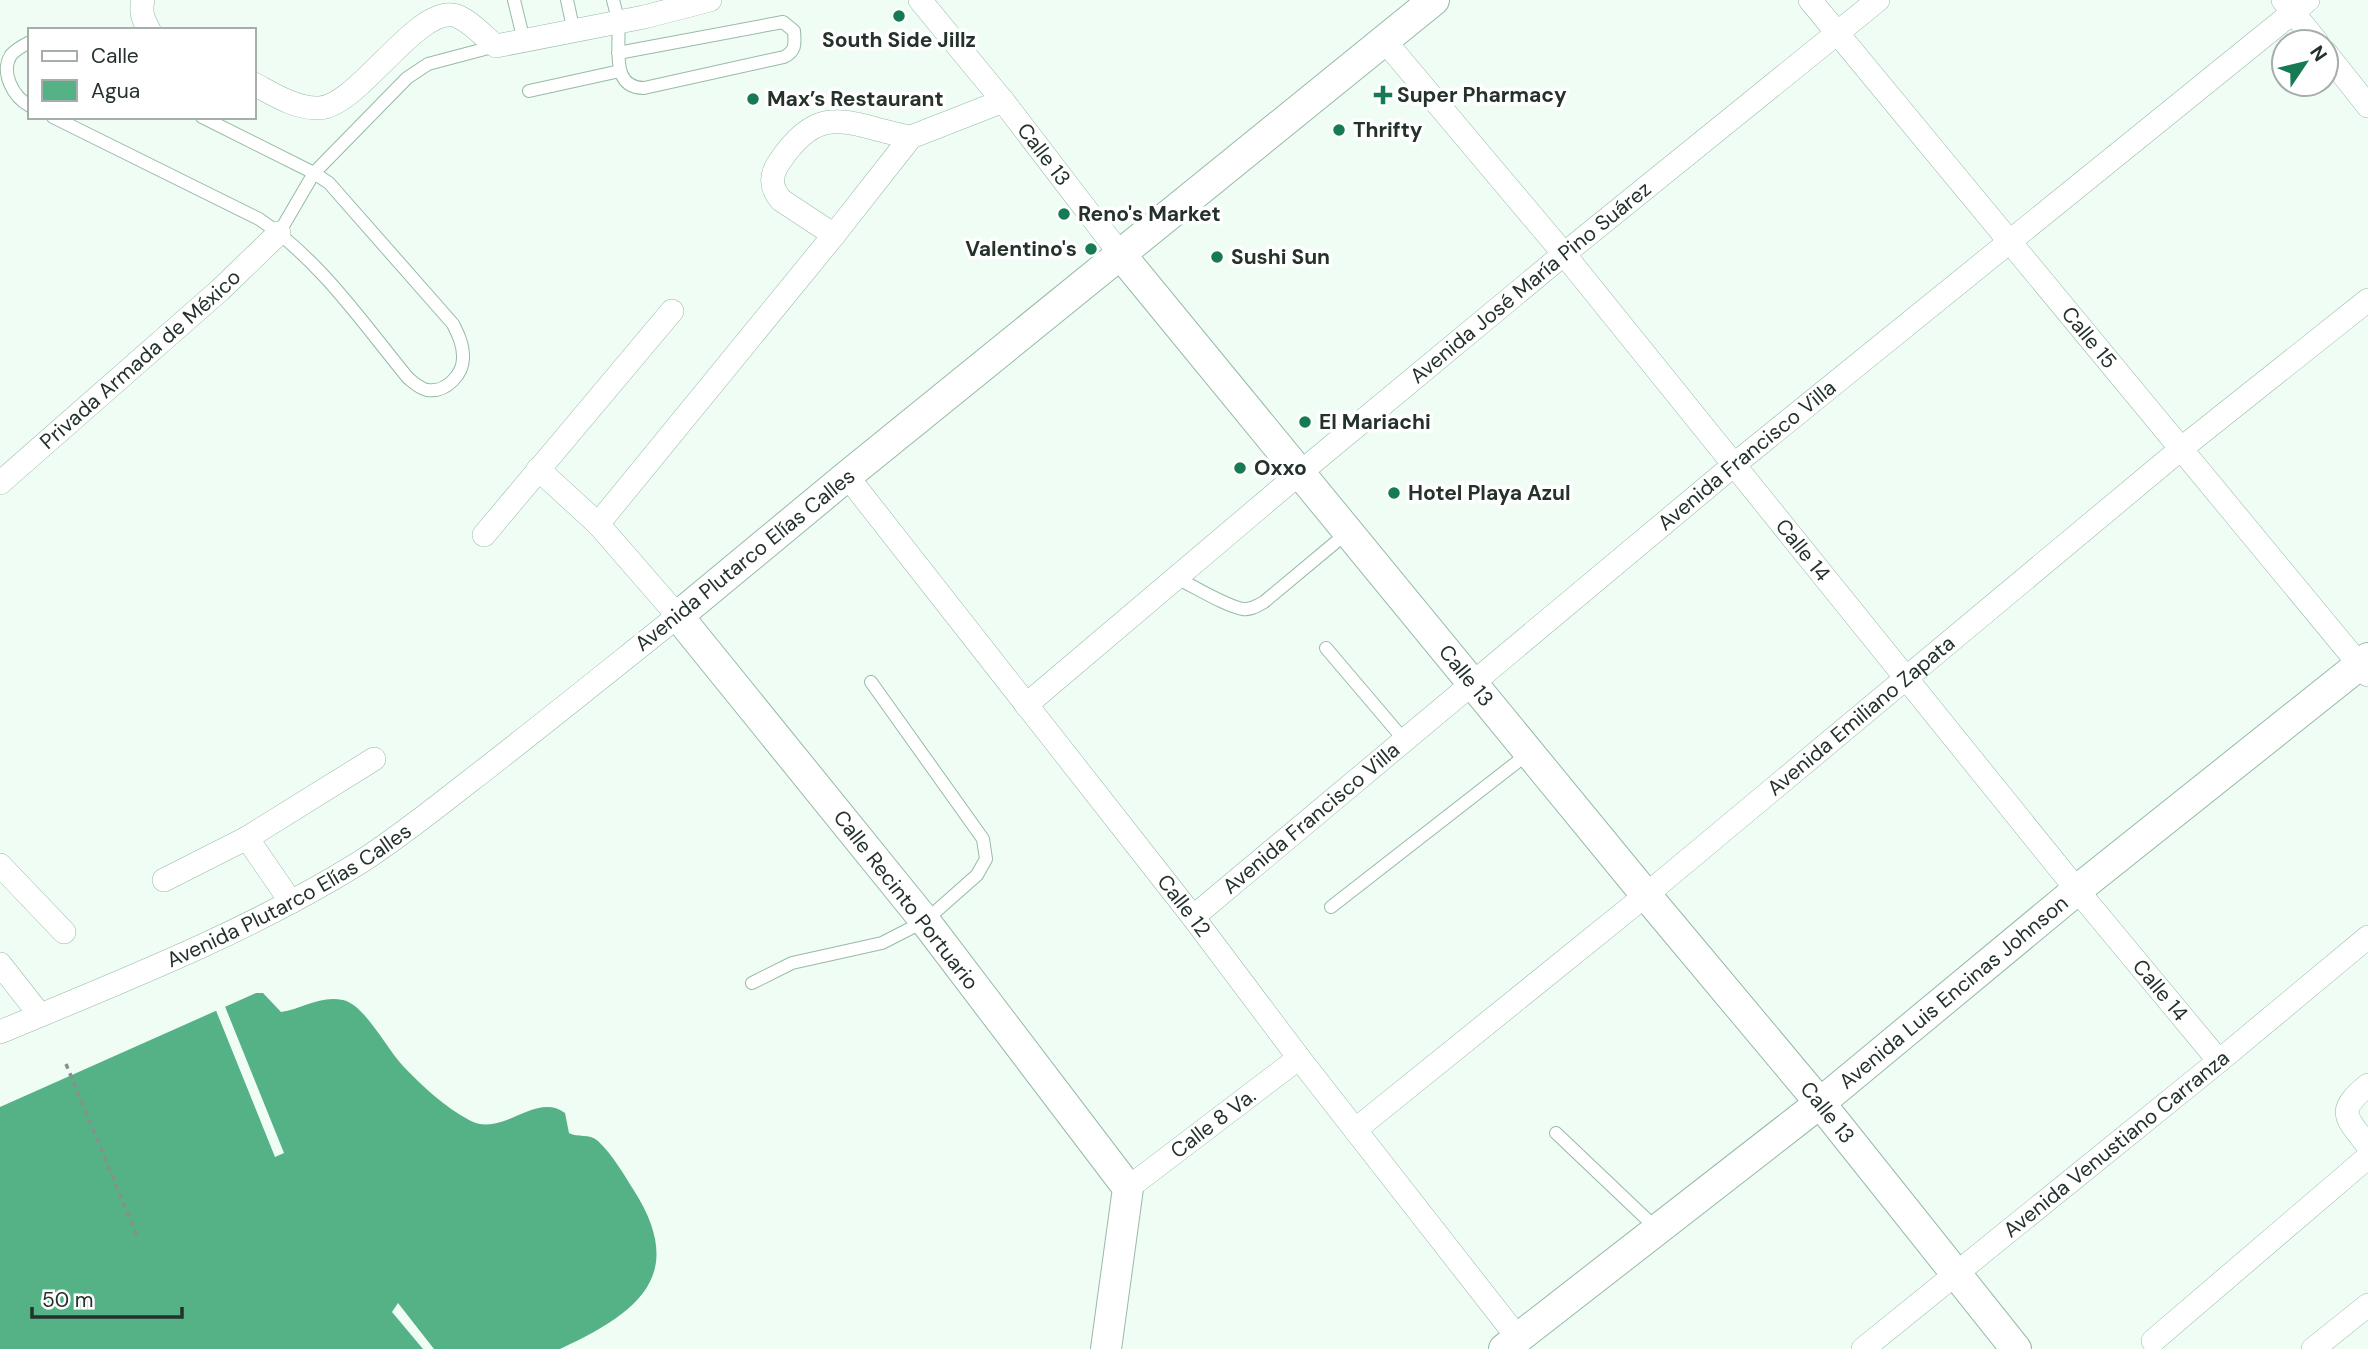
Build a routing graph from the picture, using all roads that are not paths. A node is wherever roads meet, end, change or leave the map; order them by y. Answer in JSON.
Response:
{"nodes":[{"id":1,"x":143,"y":0,"type":"edge"},
{"id":2,"x":514,"y":0,"type":"edge"},
{"id":3,"x":567,"y":0,"type":"edge"},
{"id":4,"x":613,"y":0,"type":"edge"},
{"id":5,"x":710,"y":0,"type":"edge"},
{"id":6,"x":921,"y":0,"type":"edge"},
{"id":7,"x":1434,"y":0,"type":"edge"},
{"id":8,"x":1810,"y":0,"type":"edge"},
{"id":9,"x":1878,"y":0,"type":"edge"},
{"id":10,"x":2295,"y":4,"type":"edge"},
{"id":11,"x":618,"y":23,"type":"junction"},
{"id":12,"x":148,"y":28,"type":"edge"},
{"id":13,"x":2309,"y":28,"type":"edge"},
{"id":14,"x":574,"y":32,"type":"junction"},
{"id":15,"x":1837,"y":33,"type":"junction"},
{"id":16,"x":1384,"y":40,"type":"junction"},
{"id":17,"x":524,"y":41,"type":"junction"},
{"id":18,"x":28,"y":43,"type":"edge"},
{"id":19,"x":496,"y":46,"type":"junction"},
{"id":20,"x":618,"y":53,"type":"junction"},
{"id":21,"x":620,"y":71,"type":"junction"},
{"id":22,"x":2340,"y":71,"type":"edge"},
{"id":23,"x":256,"y":85,"type":"edge"},
{"id":24,"x":529,"y":91,"type":"dead end"},
{"id":25,"x":1003,"y":101,"type":"junction"},
{"id":26,"x":28,"y":105,"type":"edge"},
{"id":27,"x":2368,"y":106,"type":"edge"},
{"id":28,"x":57,"y":119,"type":"edge"},
{"id":29,"x":206,"y":119,"type":"edge"},
{"id":30,"x":911,"y":137,"type":"junction"},
{"id":31,"x":314,"y":173,"type":"junction"},
{"id":32,"x":279,"y":233,"type":"junction"},
{"id":33,"x":834,"y":235,"type":"junction"},
{"id":34,"x":2012,"y":242,"type":"junction"},
{"id":35,"x":1564,"y":254,"type":"junction"},
{"id":36,"x":1121,"y":255,"type":"junction"},
{"id":37,"x":2368,"y":300,"type":"edge"},
{"id":38,"x":672,"y":311,"type":"dead end"},
{"id":39,"x":2182,"y":448,"type":"junction"},
{"id":40,"x":1735,"y":464,"type":"junction"},
{"id":41,"x":538,"y":469,"type":"junction"},
{"id":42,"x":1301,"y":472,"type":"junction"},
{"id":43,"x":847,"y":476,"type":"junction"},
{"id":44,"x":0,"y":483,"type":"edge"},
{"id":45,"x":598,"y":524,"type":"junction"},
{"id":46,"x":1349,"y":531,"type":"junction"},
{"id":47,"x":484,"y":535,"type":"dead end"},
{"id":48,"x":1176,"y":578,"type":"junction"},
{"id":49,"x":678,"y":616,"type":"junction"},
{"id":50,"x":1326,"y":648,"type":"dead end"},
{"id":51,"x":2365,"y":666,"type":"edge"},
{"id":52,"x":1906,"y":678,"type":"junction"},
{"id":53,"x":871,"y":682,"type":"dead end"},
{"id":54,"x":1475,"y":683,"type":"junction"},
{"id":55,"x":1026,"y":705,"type":"junction"},
{"id":56,"x":1405,"y":741,"type":"junction"},
{"id":57,"x":1531,"y":752,"type":"junction"},
{"id":58,"x":374,"y":759,"type":"dead end"},
{"id":59,"x":247,"y":838,"type":"junction"},
{"id":60,"x":0,"y":865,"type":"edge"},
{"id":61,"x":164,"y":880,"type":"dead end"},
{"id":62,"x":2077,"y":890,"type":"junction"},
{"id":63,"x":1646,"y":895,"type":"junction"},
{"id":64,"x":291,"y":902,"type":"junction"},
{"id":65,"x":1331,"y":907,"type":"dead end"},
{"id":66,"x":1193,"y":917,"type":"junction"},
{"id":67,"x":925,"y":921,"type":"junction"},
{"id":68,"x":64,"y":932,"type":"dead end"},
{"id":69,"x":2368,"y":937,"type":"edge"},
{"id":70,"x":0,"y":964,"type":"edge"},
{"id":71,"x":752,"y":983,"type":"dead end"},
{"id":72,"x":40,"y":1015,"type":"junction"},
{"id":73,"x":0,"y":1032,"type":"edge"},
{"id":74,"x":1298,"y":1058,"type":"junction"},
{"id":75,"x":2219,"y":1061,"type":"junction"},
{"id":76,"x":2368,"y":1085,"type":"edge"},
{"id":77,"x":1820,"y":1103,"type":"junction"},
{"id":78,"x":1355,"y":1130,"type":"junction"},
{"id":79,"x":1556,"y":1133,"type":"dead end"},
{"id":80,"x":2368,"y":1146,"type":"edge"},
{"id":81,"x":2368,"y":1157,"type":"edge"},
{"id":82,"x":1128,"y":1188,"type":"junction"},
{"id":83,"x":1657,"y":1230,"type":"junction"},
{"id":84,"x":1956,"y":1274,"type":"junction"},
{"id":85,"x":2368,"y":1305,"type":"edge"},
{"id":86,"x":2153,"y":1341,"type":"dead end"},
{"id":87,"x":1511,"y":1343,"type":"edge"},
{"id":88,"x":1106,"y":1349,"type":"edge"},
{"id":89,"x":1863,"y":1349,"type":"edge"},
{"id":90,"x":2016,"y":1349,"type":"edge"},
{"id":91,"x":2313,"y":1349,"type":"edge"}],
"edges":[{"from":1,"to":12,"type":"street"},
{"from":2,"to":17,"type":"lane"},
{"from":3,"to":14,"type":"lane"},
{"from":4,"to":11,"type":"lane"},
{"from":5,"to":11,"type":"street"},
{"from":6,"to":25,"type":"street","name":"Calle 13"},
{"from":7,"to":16,"type":"street","name":"Avenida Plutarco Elías Calles"},
{"from":8,"to":15,"type":"street","name":"Calle 15"},
{"from":9,"to":15,"type":"street","name":"Avenida José María Pino Suárez"},
{"from":10,"to":13,"type":"street"},
{"from":10,"to":34,"type":"street","name":"Avenida Francisco Villa"},
{"from":11,"to":14,"type":"street"},
{"from":11,"to":20,"type":"lane"},
{"from":14,"to":17,"type":"street"},
{"from":15,"to":34,"type":"street","name":"Calle 15"},
{"from":15,"to":35,"type":"street","name":"Avenida José María Pino Suárez"},
{"from":16,"to":35,"type":"street","name":"Calle 14"},
{"from":16,"to":36,"type":"street","name":"Avenida Plutarco Elías Calles"},
{"from":17,"to":19,"type":"street"},
{"from":18,"to":26,"type":"lane"},
{"from":19,"to":23,"type":"street"},
{"from":19,"to":31,"type":"lane"},
{"from":20,"to":21,"type":"lane"},
{"from":20,"to":21,"type":"lane"},
{"from":21,"to":24,"type":"lane"},
{"from":22,"to":27,"type":"street"},
{"from":25,"to":30,"type":"street"},
{"from":25,"to":36,"type":"street","name":"Calle 13"},
{"from":28,"to":32,"type":"lane"},
{"from":29,"to":31,"type":"lane"},
{"from":30,"to":33,"type":"street"},
{"from":30,"to":33,"type":"street"},
{"from":31,"to":32,"type":"lane"},
{"from":31,"to":32,"type":"lane"},
{"from":32,"to":44,"type":"street","name":"Privada Armada de México"},
{"from":33,"to":45,"type":"street"},
{"from":34,"to":39,"type":"street","name":"Calle 15"},
{"from":34,"to":40,"type":"street","name":"Avenida Francisco Villa"},
{"from":35,"to":40,"type":"street","name":"Calle 14"},
{"from":35,"to":42,"type":"street","name":"Avenida José María Pino Suárez"},
{"from":36,"to":42,"type":"street","name":"Calle 13"},
{"from":36,"to":43,"type":"street","name":"Avenida Plutarco Elías Calles"},
{"from":37,"to":39,"type":"street","name":"Avenida Emiliano Zapata"},
{"from":38,"to":41,"type":"street"},
{"from":39,"to":51,"type":"street","name":"Calle 15"},
{"from":39,"to":52,"type":"street","name":"Avenida Emiliano Zapata"},
{"from":40,"to":52,"type":"street","name":"Calle 14"},
{"from":40,"to":54,"type":"street","name":"Avenida Francisco Villa"},
{"from":41,"to":45,"type":"street"},
{"from":41,"to":47,"type":"street"},
{"from":42,"to":46,"type":"street","name":"Calle 13"},
{"from":42,"to":48,"type":"street","name":"Avenida José María Pino Suárez"},
{"from":43,"to":49,"type":"street","name":"Avenida Plutarco Elías Calles"},
{"from":43,"to":55,"type":"street","name":"Calle 12"},
{"from":45,"to":49,"type":"street"},
{"from":46,"to":48,"type":"lane"},
{"from":46,"to":54,"type":"street","name":"Calle 13"},
{"from":48,"to":55,"type":"street","name":"Avenida José María Pino Suárez"},
{"from":49,"to":64,"type":"street","name":"Avenida Plutarco Elías Calles"},
{"from":49,"to":67,"type":"street","name":"Calle Recinto Portuario"},
{"from":50,"to":56,"type":"lane"},
{"from":51,"to":62,"type":"street","name":"Avenida Luis Encinas Johnson"},
{"from":52,"to":62,"type":"street","name":"Calle 14"},
{"from":52,"to":63,"type":"street","name":"Avenida Emiliano Zapata"},
{"from":53,"to":67,"type":"lane"},
{"from":54,"to":56,"type":"street","name":"Avenida Francisco Villa"},
{"from":54,"to":57,"type":"street","name":"Calle 13"},
{"from":55,"to":66,"type":"street","name":"Calle 12"},
{"from":56,"to":66,"type":"street","name":"Avenida Francisco Villa"},
{"from":57,"to":63,"type":"street","name":"Calle 13"},
{"from":57,"to":65,"type":"lane"},
{"from":58,"to":59,"type":"street"},
{"from":59,"to":61,"type":"street"},
{"from":59,"to":64,"type":"street"},
{"from":60,"to":68,"type":"street"},
{"from":62,"to":75,"type":"street","name":"Calle 14"},
{"from":62,"to":77,"type":"street","name":"Avenida Luis Encinas Johnson"},
{"from":63,"to":77,"type":"street","name":"Calle 13"},
{"from":63,"to":78,"type":"street","name":"Avenida Emiliano Zapata"},
{"from":64,"to":72,"type":"street","name":"Avenida Plutarco Elías Calles"},
{"from":66,"to":74,"type":"street","name":"Calle 12"},
{"from":67,"to":71,"type":"lane"},
{"from":67,"to":82,"type":"street","name":"Calle Recinto Portuario"},
{"from":69,"to":75,"type":"street","name":"Avenida Venustiano Carranza"},
{"from":70,"to":72,"type":"street"},
{"from":72,"to":73,"type":"street","name":"Avenida Plutarco Elías Calles"},
{"from":74,"to":78,"type":"street","name":"Calle 12"},
{"from":74,"to":82,"type":"street","name":"Calle 8 Va."},
{"from":75,"to":84,"type":"street","name":"Avenida Venustiano Carranza"},
{"from":76,"to":80,"type":"street"},
{"from":77,"to":83,"type":"street","name":"Avenida Luis Encinas Johnson"},
{"from":77,"to":84,"type":"street","name":"Calle 13"},
{"from":78,"to":87,"type":"street","name":"Calle 12"},
{"from":79,"to":83,"type":"lane"},
{"from":81,"to":86,"type":"street"},
{"from":82,"to":88,"type":"street"},
{"from":83,"to":87,"type":"street","name":"Avenida Luis Encinas Johnson"},
{"from":84,"to":89,"type":"street","name":"Avenida Venustiano Carranza"},
{"from":84,"to":90,"type":"street","name":"Calle 13"},
{"from":85,"to":91,"type":"street"}]}
